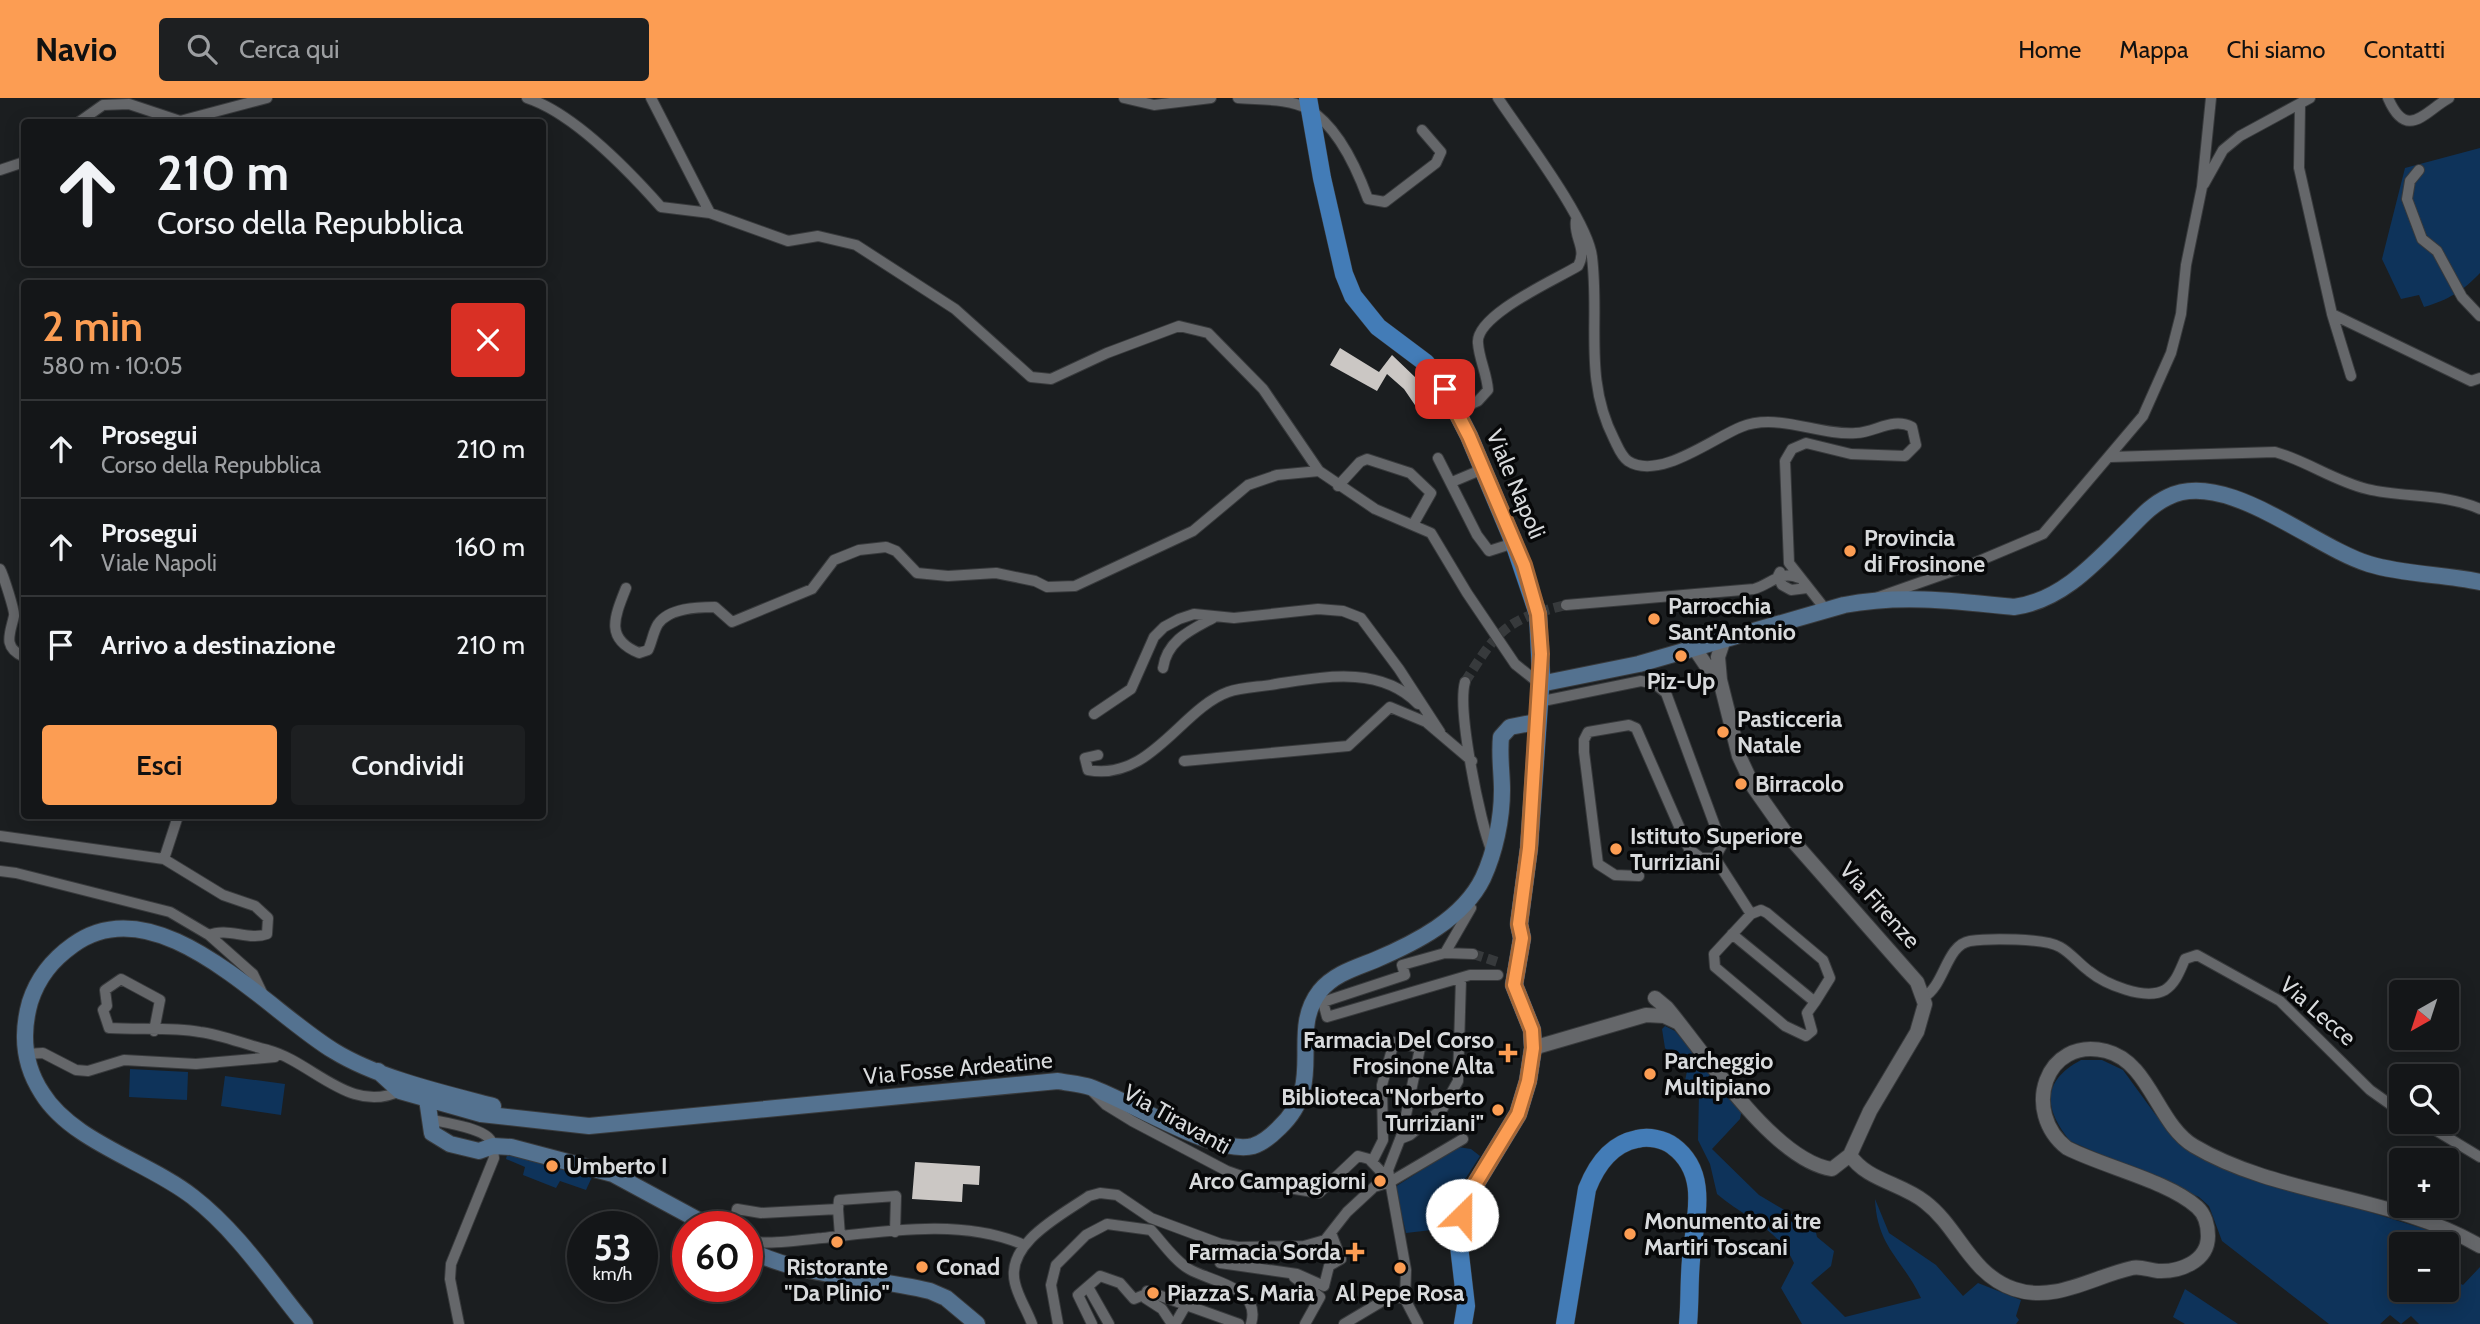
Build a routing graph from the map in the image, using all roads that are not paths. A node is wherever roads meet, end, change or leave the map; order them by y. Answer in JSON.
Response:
{"nodes":[{"id":1,"x":267,"y":98,"type":"edge"},
{"id":2,"x":527,"y":98,"type":"edge"},
{"id":3,"x":651,"y":98,"type":"edge"},
{"id":4,"x":1124,"y":98,"type":"edge"},
{"id":5,"x":1211,"y":98,"type":"edge"},
{"id":6,"x":1238,"y":98,"type":"edge"},
{"id":7,"x":1498,"y":98,"type":"edge"},
{"id":8,"x":2211,"y":98,"type":"edge"},
{"id":9,"x":2310,"y":98,"type":"edge"},
{"id":10,"x":2388,"y":98,"type":"edge"},
{"id":11,"x":2449,"y":98,"type":"edge"},
{"id":12,"x":1308,"y":103,"type":"edge"},
{"id":13,"x":2300,"y":106,"type":"junction"},
{"id":14,"x":83,"y":119,"type":"edge"},
{"id":15,"x":174,"y":119,"type":"edge"},
{"id":16,"x":188,"y":119,"type":"edge"},
{"id":17,"x":1422,"y":130,"type":"dead end"},
{"id":18,"x":21,"y":163,"type":"edge"},
{"id":19,"x":0,"y":170,"type":"edge"},
{"id":20,"x":2419,"y":170,"type":"dead end"},
{"id":21,"x":2202,"y":187,"type":"junction"},
{"id":22,"x":710,"y":213,"type":"junction"},
{"id":23,"x":1577,"y":218,"type":"junction"},
{"id":24,"x":2332,"y":314,"type":"junction"},
{"id":25,"x":2480,"y":316,"type":"edge"},
{"id":26,"x":2351,"y":376,"type":"dead end"},
{"id":27,"x":2480,"y":379,"type":"edge"},
{"id":28,"x":1456,"y":411,"type":"junction"},
{"id":29,"x":2110,"y":457,"type":"junction"},
{"id":30,"x":1438,"y":458,"type":"dead end"},
{"id":31,"x":1483,"y":469,"type":"junction"},
{"id":32,"x":1319,"y":471,"type":"junction"},
{"id":33,"x":1452,"y":482,"type":"junction"},
{"id":34,"x":1338,"y":486,"type":"junction"},
{"id":35,"x":2480,"y":509,"type":"edge"},
{"id":36,"x":1413,"y":523,"type":"junction"},
{"id":37,"x":1514,"y":543,"type":"junction"},
{"id":38,"x":1787,"y":553,"type":"junction"},
{"id":39,"x":0,"y":569,"type":"edge"},
{"id":40,"x":1778,"y":576,"type":"junction"},
{"id":41,"x":1799,"y":578,"type":"junction"},
{"id":42,"x":2480,"y":582,"type":"edge"},
{"id":43,"x":625,"y":588,"type":"dead end"},
{"id":44,"x":1807,"y":589,"type":"junction"},
{"id":45,"x":1874,"y":599,"type":"junction"},
{"id":46,"x":1566,"y":605,"type":"tunnel mouth"},
{"id":47,"x":1826,"y":610,"type":"junction"},
{"id":48,"x":1213,"y":618,"type":"junction"},
{"id":49,"x":1723,"y":642,"type":"junction"},
{"id":50,"x":1695,"y":649,"type":"junction"},
{"id":51,"x":21,"y":655,"type":"edge"},
{"id":52,"x":1163,"y":668,"type":"dead end"},
{"id":53,"x":1465,"y":682,"type":"tunnel mouth"},
{"id":54,"x":1723,"y":690,"type":"junction"},
{"id":55,"x":1539,"y":693,"type":"junction"},
{"id":56,"x":1094,"y":714,"type":"dead end"},
{"id":57,"x":1430,"y":716,"type":"junction"},
{"id":58,"x":1536,"y":722,"type":"junction"},
{"id":59,"x":1440,"y":732,"type":"junction"},
{"id":60,"x":1097,"y":755,"type":"dead end"},
{"id":61,"x":1184,"y":761,"type":"dead end"},
{"id":62,"x":1472,"y":761,"type":"junction"},
{"id":63,"x":177,"y":819,"type":"edge"},
{"id":64,"x":0,"y":836,"type":"edge"},
{"id":65,"x":1492,"y":852,"type":"junction"},
{"id":66,"x":1715,"y":858,"type":"junction"},
{"id":67,"x":164,"y":859,"type":"junction"},
{"id":68,"x":0,"y":871,"type":"edge"},
{"id":69,"x":1639,"y":876,"type":"dead end"},
{"id":70,"x":1465,"y":903,"type":"junction"},
{"id":71,"x":1751,"y":914,"type":"junction"},
{"id":72,"x":1732,"y":934,"type":"junction"},
{"id":73,"x":209,"y":935,"type":"junction"},
{"id":74,"x":1445,"y":953,"type":"junction"},
{"id":75,"x":1473,"y":954,"type":"tunnel mouth"},
{"id":76,"x":1498,"y":975,"type":"dead end"},
{"id":77,"x":1461,"y":978,"type":"junction"},
{"id":78,"x":1924,"y":997,"type":"junction"},
{"id":79,"x":1655,"y":998,"type":"dead end"},
{"id":80,"x":1815,"y":1002,"type":"junction"},
{"id":81,"x":267,"y":1003,"type":"junction"},
{"id":82,"x":1680,"y":1023,"type":"junction"},
{"id":83,"x":154,"y":1031,"type":"junction"},
{"id":84,"x":1533,"y":1048,"type":"junction"},
{"id":85,"x":26,"y":1054,"type":"junction"},
{"id":86,"x":283,"y":1058,"type":"junction"},
{"id":87,"x":377,"y":1071,"type":"junction"},
{"id":88,"x":1088,"y":1086,"type":"junction"},
{"id":89,"x":400,"y":1091,"type":"junction"},
{"id":90,"x":427,"y":1100,"type":"junction"},
{"id":91,"x":2389,"y":1103,"type":"edge"},
{"id":92,"x":539,"y":1121,"type":"junction"},
{"id":93,"x":2442,"y":1134,"type":"edge"},
{"id":94,"x":1400,"y":1139,"type":"junction"},
{"id":95,"x":1463,"y":1139,"type":"dead end"},
{"id":96,"x":492,"y":1146,"type":"junction"},
{"id":97,"x":1850,"y":1154,"type":"junction"},
{"id":98,"x":2480,"y":1157,"type":"edge"},
{"id":99,"x":1372,"y":1162,"type":"junction"},
{"id":100,"x":1390,"y":1182,"type":"junction"},
{"id":101,"x":838,"y":1209,"type":"junction"},
{"id":102,"x":681,"y":1211,"type":"edge"},
{"id":103,"x":763,"y":1213,"type":"edge"},
{"id":104,"x":1151,"y":1224,"type":"junction"},
{"id":105,"x":895,"y":1232,"type":"junction"},
{"id":106,"x":1331,"y":1233,"type":"junction"},
{"id":107,"x":840,"y":1236,"type":"junction"},
{"id":108,"x":763,"y":1241,"type":"edge"},
{"id":109,"x":1024,"y":1245,"type":"junction"},
{"id":110,"x":2480,"y":1245,"type":"edge"},
{"id":111,"x":763,"y":1257,"type":"edge"},
{"id":112,"x":1220,"y":1263,"type":"dead end"},
{"id":113,"x":1291,"y":1275,"type":"junction"},
{"id":114,"x":1088,"y":1287,"type":"junction"},
{"id":115,"x":1146,"y":1294,"type":"junction"},
{"id":116,"x":1405,"y":1299,"type":"junction"},
{"id":117,"x":1187,"y":1303,"type":"junction"},
{"id":118,"x":305,"y":1324,"type":"edge"},
{"id":119,"x":459,"y":1324,"type":"edge"},
{"id":120,"x":977,"y":1324,"type":"edge"},
{"id":121,"x":1032,"y":1324,"type":"edge"},
{"id":122,"x":1058,"y":1324,"type":"edge"},
{"id":123,"x":1091,"y":1324,"type":"edge"},
{"id":124,"x":1109,"y":1324,"type":"edge"},
{"id":125,"x":1173,"y":1324,"type":"edge"},
{"id":126,"x":1239,"y":1324,"type":"edge"},
{"id":127,"x":1251,"y":1324,"type":"edge"},
{"id":128,"x":1305,"y":1324,"type":"edge"},
{"id":129,"x":1343,"y":1324,"type":"edge"},
{"id":130,"x":1418,"y":1324,"type":"edge"},
{"id":131,"x":1463,"y":1324,"type":"edge"},
{"id":132,"x":1565,"y":1324,"type":"edge"},
{"id":133,"x":1688,"y":1324,"type":"edge"}],
"edges":[{"from":1,"to":16,"type":"street"},
{"from":2,"to":22,"type":"street"},
{"from":3,"to":22,"type":"street"},
{"from":4,"to":5,"type":"street"},
{"from":6,"to":12,"type":"street"},
{"from":7,"to":23,"type":"street"},
{"from":8,"to":21,"type":"street"},
{"from":9,"to":13,"type":"street"},
{"from":10,"to":11,"type":"street"},
{"from":12,"to":17,"type":"street"},
{"from":12,"to":28,"type":"main road","name":"Viale Napoli"},
{"from":13,"to":21,"type":"street"},
{"from":13,"to":24,"type":"street"},
{"from":14,"to":15,"type":"street"},
{"from":18,"to":19,"type":"street"},
{"from":20,"to":25,"type":"street"},
{"from":21,"to":29,"type":"street"},
{"from":22,"to":32,"type":"street"},
{"from":23,"to":28,"type":"street"},
{"from":23,"to":38,"type":"street"},
{"from":24,"to":26,"type":"street"},
{"from":24,"to":27,"type":"street"},
{"from":28,"to":31,"type":"main road","name":"Viale Napoli"},
{"from":29,"to":35,"type":"street"},
{"from":29,"to":45,"type":"street"},
{"from":30,"to":33,"type":"street"},
{"from":31,"to":33,"type":"street"},
{"from":31,"to":37,"type":"main road","name":"Viale Napoli"},
{"from":32,"to":34,"type":"street"},
{"from":32,"to":43,"type":"street"},
{"from":33,"to":37,"type":"street"},
{"from":34,"to":36,"type":"street"},
{"from":34,"to":36,"type":"street"},
{"from":36,"to":55,"type":"street"},
{"from":37,"to":55,"type":"main road","name":"Viale Napoli"},
{"from":38,"to":40,"type":"street"},
{"from":38,"to":41,"type":"street"},
{"from":39,"to":51,"type":"street"},
{"from":40,"to":41,"type":"street"},
{"from":40,"to":44,"type":"street"},
{"from":40,"to":46,"type":"street"},
{"from":41,"to":44,"type":"street"},
{"from":42,"to":45,"type":"main road"},
{"from":44,"to":47,"type":"street"},
{"from":45,"to":47,"type":"main road"},
{"from":47,"to":49,"type":"main road"},
{"from":48,"to":52,"type":"street"},
{"from":48,"to":56,"type":"street"},
{"from":48,"to":57,"type":"street"},
{"from":49,"to":50,"type":"main road"},
{"from":49,"to":54,"type":"street","name":"Via Firenze"},
{"from":50,"to":54,"type":"street"},
{"from":50,"to":55,"type":"main road"},
{"from":53,"to":62,"type":"street"},
{"from":54,"to":78,"type":"street","name":"Via Firenze"},
{"from":55,"to":58,"type":"main road","name":"Viale Napoli"},
{"from":55,"to":66,"type":"street"},
{"from":57,"to":59,"type":"street"},
{"from":57,"to":60,"type":"street"},
{"from":58,"to":65,"type":"main road","name":"Via Fosse Ardeatine"},
{"from":58,"to":84,"type":"main road","name":"Viale Napoli"},
{"from":59,"to":61,"type":"street"},
{"from":59,"to":62,"type":"street"},
{"from":62,"to":65,"type":"street"},
{"from":63,"to":67,"type":"street"},
{"from":64,"to":67,"type":"street"},
{"from":65,"to":70,"type":"main road","name":"Via Fosse Ardeatine"},
{"from":66,"to":69,"type":"street"},
{"from":66,"to":71,"type":"street"},
{"from":67,"to":73,"type":"street"},
{"from":68,"to":73,"type":"street"},
{"from":70,"to":74,"type":"street"},
{"from":70,"to":88,"type":"main road","name":"Via Fosse Ardeatine"},
{"from":71,"to":72,"type":"street"},
{"from":71,"to":80,"type":"street"},
{"from":72,"to":80,"type":"street"},
{"from":72,"to":80,"type":"street"},
{"from":73,"to":81,"type":"street"},
{"from":74,"to":75,"type":"street"},
{"from":74,"to":77,"type":"street"},
{"from":76,"to":77,"type":"street"},
{"from":77,"to":94,"type":"street"},
{"from":78,"to":91,"type":"street","name":"Via Lecce"},
{"from":78,"to":97,"type":"street"},
{"from":79,"to":82,"type":"street"},
{"from":81,"to":85,"type":"main road"},
{"from":81,"to":87,"type":"main road"},
{"from":82,"to":84,"type":"street"},
{"from":82,"to":97,"type":"street"},
{"from":83,"to":83,"type":"street"},
{"from":83,"to":86,"type":"street"},
{"from":84,"to":131,"type":"main road"},
{"from":85,"to":86,"type":"street"},
{"from":85,"to":118,"type":"main road"},
{"from":86,"to":89,"type":"street"},
{"from":87,"to":89,"type":"main road"},
{"from":87,"to":92,"type":"main road"},
{"from":88,"to":92,"type":"main road","name":"Via Fosse Ardeatine"},
{"from":88,"to":99,"type":"street","name":"Via Tiravanti"},
{"from":89,"to":90,"type":"main road","name":"Via Fosse Ardeatine"},
{"from":90,"to":92,"type":"main road","name":"Via Fosse Ardeatine"},
{"from":90,"to":96,"type":"main road"},
{"from":93,"to":98,"type":"street"},
{"from":94,"to":99,"type":"street"},
{"from":94,"to":100,"type":"street"},
{"from":95,"to":100,"type":"street"},
{"from":96,"to":102,"type":"main road"},
{"from":96,"to":119,"type":"street"},
{"from":97,"to":110,"type":"street"},
{"from":99,"to":100,"type":"street"},
{"from":100,"to":106,"type":"street"},
{"from":100,"to":116,"type":"street"},
{"from":101,"to":103,"type":"street"},
{"from":101,"to":105,"type":"street"},
{"from":101,"to":107,"type":"street"},
{"from":104,"to":106,"type":"street"},
{"from":104,"to":109,"type":"street"},
{"from":104,"to":122,"type":"street"},
{"from":104,"to":127,"type":"street"},
{"from":105,"to":107,"type":"street"},
{"from":105,"to":109,"type":"street"},
{"from":106,"to":113,"type":"street"},
{"from":107,"to":108,"type":"street"},
{"from":109,"to":121,"type":"street"},
{"from":111,"to":120,"type":"main road"},
{"from":112,"to":113,"type":"street"},
{"from":113,"to":128,"type":"street"},
{"from":114,"to":115,"type":"street"},
{"from":114,"to":123,"type":"street"},
{"from":114,"to":124,"type":"street"},
{"from":115,"to":117,"type":"street"},
{"from":115,"to":125,"type":"street"},
{"from":116,"to":129,"type":"street"},
{"from":116,"to":130,"type":"street"},
{"from":117,"to":125,"type":"street"},
{"from":117,"to":126,"type":"street"},
{"from":132,"to":133,"type":"main road"}]}
